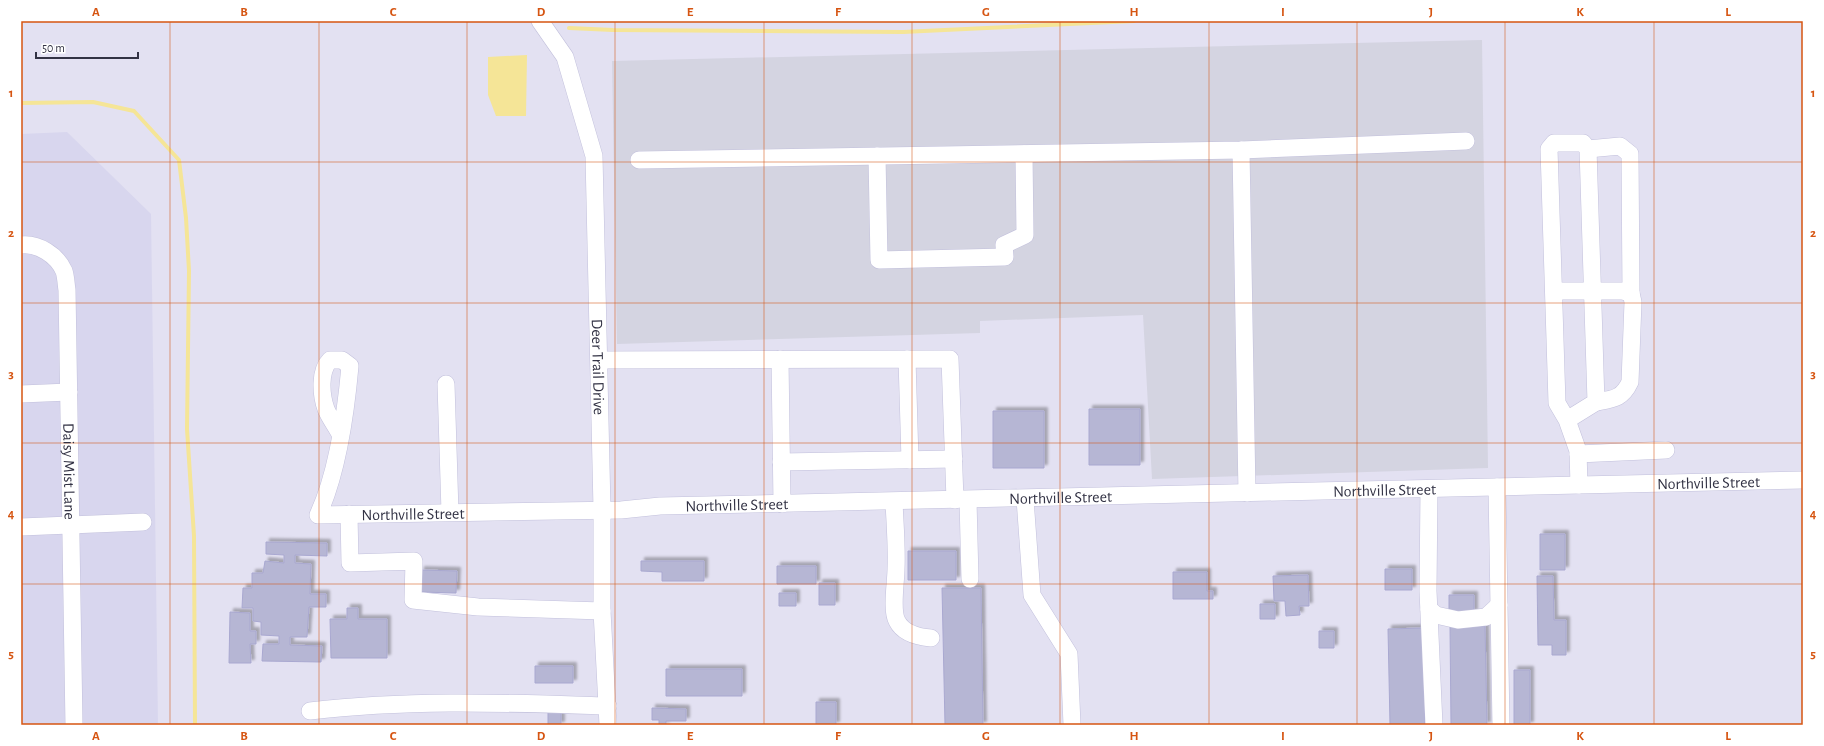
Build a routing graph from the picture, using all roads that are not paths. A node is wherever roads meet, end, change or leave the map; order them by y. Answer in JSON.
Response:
{"nodes":[{"id":1,"x":540,"y":21,"type":"edge"},
{"id":2,"x":1466,"y":141,"type":"dead end"},
{"id":3,"x":1588,"y":149,"type":"junction"},
{"id":4,"x":1241,"y":150,"type":"junction"},
{"id":5,"x":1024,"y":154,"type":"junction"},
{"id":6,"x":876,"y":156,"type":"junction"},
{"id":7,"x":639,"y":160,"type":"dead end"},
{"id":8,"x":21,"y":245,"type":"edge"},
{"id":9,"x":1554,"y":291,"type":"junction"},
{"id":10,"x":1592,"y":291,"type":"junction"},
{"id":11,"x":1631,"y":293,"type":"junction"},
{"id":12,"x":780,"y":359,"type":"junction"},
{"id":13,"x":908,"y":359,"type":"junction"},
{"id":14,"x":599,"y":360,"type":"junction"},
{"id":15,"x":446,"y":384,"type":"dead end"},
{"id":16,"x":69,"y":392,"type":"junction"},
{"id":17,"x":21,"y":394,"type":"edge"},
{"id":18,"x":1596,"y":402,"type":"junction"},
{"id":19,"x":1567,"y":420,"type":"junction"},
{"id":20,"x":340,"y":434,"type":"dead end"},
{"id":21,"x":1666,"y":450,"type":"dead end"},
{"id":22,"x":1578,"y":454,"type":"junction"},
{"id":23,"x":954,"y":459,"type":"junction"},
{"id":24,"x":910,"y":460,"type":"junction"},
{"id":25,"x":781,"y":462,"type":"junction"},
{"id":26,"x":1803,"y":480,"type":"edge"},
{"id":27,"x":1579,"y":485,"type":"junction"},
{"id":28,"x":1497,"y":487,"type":"junction"},
{"id":29,"x":1429,"y":489,"type":"junction"},
{"id":30,"x":1247,"y":493,"type":"junction"},
{"id":31,"x":1024,"y":499,"type":"junction"},
{"id":32,"x":962,"y":500,"type":"junction"},
{"id":33,"x":894,"y":502,"type":"junction"},
{"id":34,"x":782,"y":504,"type":"junction"},
{"id":35,"x":602,"y":509,"type":"junction"},
{"id":36,"x":450,"y":512,"type":"junction"},
{"id":37,"x":349,"y":514,"type":"junction"},
{"id":38,"x":144,"y":522,"type":"dead end"},
{"id":39,"x":71,"y":526,"type":"junction"},
{"id":40,"x":21,"y":527,"type":"edge"},
{"id":41,"x":970,"y":579,"type":"dead end"},
{"id":42,"x":1499,"y":605,"type":"junction"},
{"id":43,"x":1429,"y":609,"type":"junction"},
{"id":44,"x":602,"y":611,"type":"junction"},
{"id":45,"x":931,"y":638,"type":"dead end"},
{"id":46,"x":608,"y":706,"type":"junction"},
{"id":47,"x":310,"y":711,"type":"dead end"},
{"id":48,"x":74,"y":725,"type":"edge"},
{"id":49,"x":608,"y":725,"type":"edge"},
{"id":50,"x":1072,"y":725,"type":"edge"},
{"id":51,"x":1434,"y":725,"type":"edge"},
{"id":52,"x":1501,"y":725,"type":"edge"}],
"edges":[{"from":1,"to":14,"type":"street","name":"Deer Trail Drive"},
{"from":2,"to":4,"type":"street"},
{"from":3,"to":9,"type":"street"},
{"from":3,"to":10,"type":"street"},
{"from":3,"to":11,"type":"street"},
{"from":4,"to":5,"type":"street"},
{"from":4,"to":30,"type":"street"},
{"from":5,"to":6,"type":"street"},
{"from":5,"to":6,"type":"street"},
{"from":6,"to":7,"type":"street"},
{"from":8,"to":16,"type":"street","name":"Daisy Mist Lane"},
{"from":9,"to":10,"type":"street"},
{"from":9,"to":19,"type":"street"},
{"from":10,"to":11,"type":"street"},
{"from":10,"to":18,"type":"street"},
{"from":11,"to":18,"type":"street"},
{"from":12,"to":13,"type":"street"},
{"from":12,"to":14,"type":"street"},
{"from":12,"to":25,"type":"street"},
{"from":13,"to":23,"type":"street"},
{"from":13,"to":24,"type":"street"},
{"from":14,"to":35,"type":"street","name":"Deer Trail Drive"},
{"from":15,"to":36,"type":"street"},
{"from":16,"to":17,"type":"street"},
{"from":16,"to":39,"type":"street","name":"Daisy Mist Lane"},
{"from":18,"to":19,"type":"street"},
{"from":19,"to":22,"type":"street"},
{"from":20,"to":37,"type":"street","name":"Northville Street"},
{"from":21,"to":22,"type":"street"},
{"from":22,"to":27,"type":"street"},
{"from":23,"to":24,"type":"street"},
{"from":23,"to":32,"type":"street"},
{"from":24,"to":25,"type":"street"},
{"from":25,"to":34,"type":"street"},
{"from":26,"to":27,"type":"street","name":"Northville Street"},
{"from":27,"to":28,"type":"street","name":"Northville Street"},
{"from":28,"to":29,"type":"street","name":"Northville Street"},
{"from":28,"to":42,"type":"street"},
{"from":29,"to":30,"type":"street","name":"Northville Street"},
{"from":29,"to":43,"type":"street"},
{"from":30,"to":31,"type":"street","name":"Northville Street"},
{"from":31,"to":32,"type":"street","name":"Northville Street"},
{"from":31,"to":50,"type":"street"},
{"from":32,"to":33,"type":"street","name":"Northville Street"},
{"from":32,"to":41,"type":"street"},
{"from":33,"to":34,"type":"street","name":"Northville Street"},
{"from":33,"to":45,"type":"street"},
{"from":34,"to":35,"type":"street","name":"Northville Street"},
{"from":35,"to":36,"type":"street","name":"Northville Street"},
{"from":35,"to":44,"type":"street","name":"Deer Trail Drive"},
{"from":36,"to":37,"type":"street","name":"Northville Street"},
{"from":37,"to":44,"type":"street"},
{"from":38,"to":39,"type":"street"},
{"from":39,"to":40,"type":"street"},
{"from":39,"to":48,"type":"street","name":"Daisy Mist Lane"},
{"from":42,"to":43,"type":"street"},
{"from":42,"to":52,"type":"street"},
{"from":43,"to":51,"type":"street"},
{"from":44,"to":46,"type":"street","name":"Deer Trail Drive"},
{"from":46,"to":47,"type":"street"},
{"from":46,"to":49,"type":"street","name":"Deer Trail Drive"}]}
